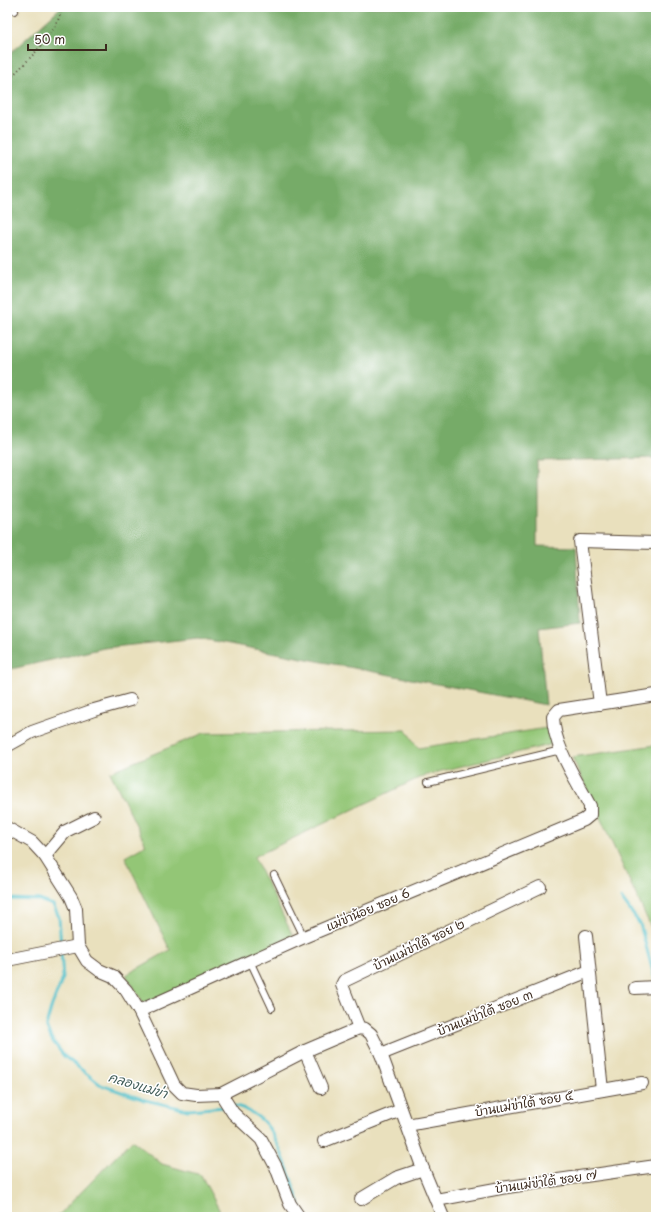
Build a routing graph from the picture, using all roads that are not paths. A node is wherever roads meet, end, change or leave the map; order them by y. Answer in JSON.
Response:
{"nodes":[{"id":1,"x":656,"y":543,"type":"edge"},
{"id":2,"x":656,"y":695,"type":"edge"},
{"id":3,"x":130,"y":700,"type":"dead end"},
{"id":4,"x":600,"y":704,"type":"junction"},
{"id":5,"x":7,"y":746,"type":"edge"},
{"id":6,"x":561,"y":750,"type":"junction"},
{"id":7,"x":428,"y":782,"type":"dead end"},
{"id":8,"x":94,"y":817,"type":"dead end"},
{"id":9,"x":7,"y":828,"type":"edge"},
{"id":10,"x":45,"y":856,"type":"junction"},
{"id":11,"x":274,"y":875,"type":"dead end"},
{"id":12,"x":540,"y":887,"type":"dead end"},
{"id":13,"x":586,"y":936,"type":"dead end"},
{"id":14,"x":304,"y":937,"type":"junction"},
{"id":15,"x":74,"y":947,"type":"junction"},
{"id":16,"x":7,"y":960,"type":"edge"},
{"id":17,"x":250,"y":961,"type":"junction"},
{"id":18,"x":589,"y":971,"type":"junction"},
{"id":19,"x":654,"y":987,"type":"edge"},
{"id":20,"x":635,"y":988,"type":"dead end"},
{"id":21,"x":272,"y":1008,"type":"dead end"},
{"id":22,"x":139,"y":1011,"type":"junction"},
{"id":23,"x":359,"y":1028,"type":"junction"},
{"id":24,"x":305,"y":1051,"type":"junction"},
{"id":25,"x":381,"y":1054,"type":"junction"},
{"id":26,"x":642,"y":1083,"type":"dead end"},
{"id":27,"x":321,"y":1088,"type":"dead end"},
{"id":28,"x":602,"y":1090,"type":"junction"},
{"id":29,"x":223,"y":1097,"type":"junction"},
{"id":30,"x":401,"y":1110,"type":"junction"},
{"id":31,"x":407,"y":1126,"type":"junction"},
{"id":32,"x":324,"y":1141,"type":"dead end"},
{"id":33,"x":656,"y":1166,"type":"edge"},
{"id":34,"x":423,"y":1169,"type":"junction"},
{"id":35,"x":361,"y":1199,"type":"dead end"},
{"id":36,"x":436,"y":1200,"type":"junction"},
{"id":37,"x":299,"y":1217,"type":"edge"},
{"id":38,"x":443,"y":1217,"type":"edge"}],
"edges":[{"from":1,"to":4,"type":"street"},
{"from":2,"to":4,"type":"street"},
{"from":3,"to":5,"type":"street"},
{"from":4,"to":6,"type":"street"},
{"from":6,"to":7,"type":"lane"},
{"from":6,"to":14,"type":"street","name":"แม่ข่าน้อย ซอย 6"},
{"from":8,"to":10,"type":"street"},
{"from":9,"to":10,"type":"street"},
{"from":10,"to":15,"type":"street"},
{"from":11,"to":14,"type":"lane"},
{"from":12,"to":23,"type":"street","name":"บ้านแม่ข่าใต้ ซอย ๒"},
{"from":13,"to":18,"type":"street"},
{"from":14,"to":17,"type":"street","name":"แม่ข่าน้อย ซอย 6"},
{"from":15,"to":16,"type":"street"},
{"from":15,"to":22,"type":"street"},
{"from":17,"to":21,"type":"lane"},
{"from":17,"to":22,"type":"street","name":"แม่ข่าน้อย ซอย 6"},
{"from":18,"to":25,"type":"street","name":"บ้านแม่ข่าใต้ ซอย ๓"},
{"from":18,"to":28,"type":"street"},
{"from":19,"to":20,"type":"street"},
{"from":22,"to":29,"type":"street"},
{"from":23,"to":24,"type":"street"},
{"from":23,"to":25,"type":"street"},
{"from":24,"to":27,"type":"street"},
{"from":24,"to":29,"type":"street"},
{"from":25,"to":30,"type":"street"},
{"from":26,"to":28,"type":"street","name":"บ้านแม่ข่าใต้ ซอย ๕"},
{"from":28,"to":31,"type":"street","name":"บ้านแม่ข่าใต้ ซอย ๕"},
{"from":29,"to":37,"type":"street"},
{"from":30,"to":31,"type":"street"},
{"from":30,"to":32,"type":"street"},
{"from":31,"to":34,"type":"street"},
{"from":33,"to":36,"type":"street","name":"บ้านแม่ข่าใต้ ซอย ๗"},
{"from":34,"to":35,"type":"street"},
{"from":34,"to":36,"type":"street"},
{"from":36,"to":38,"type":"street"}]}
